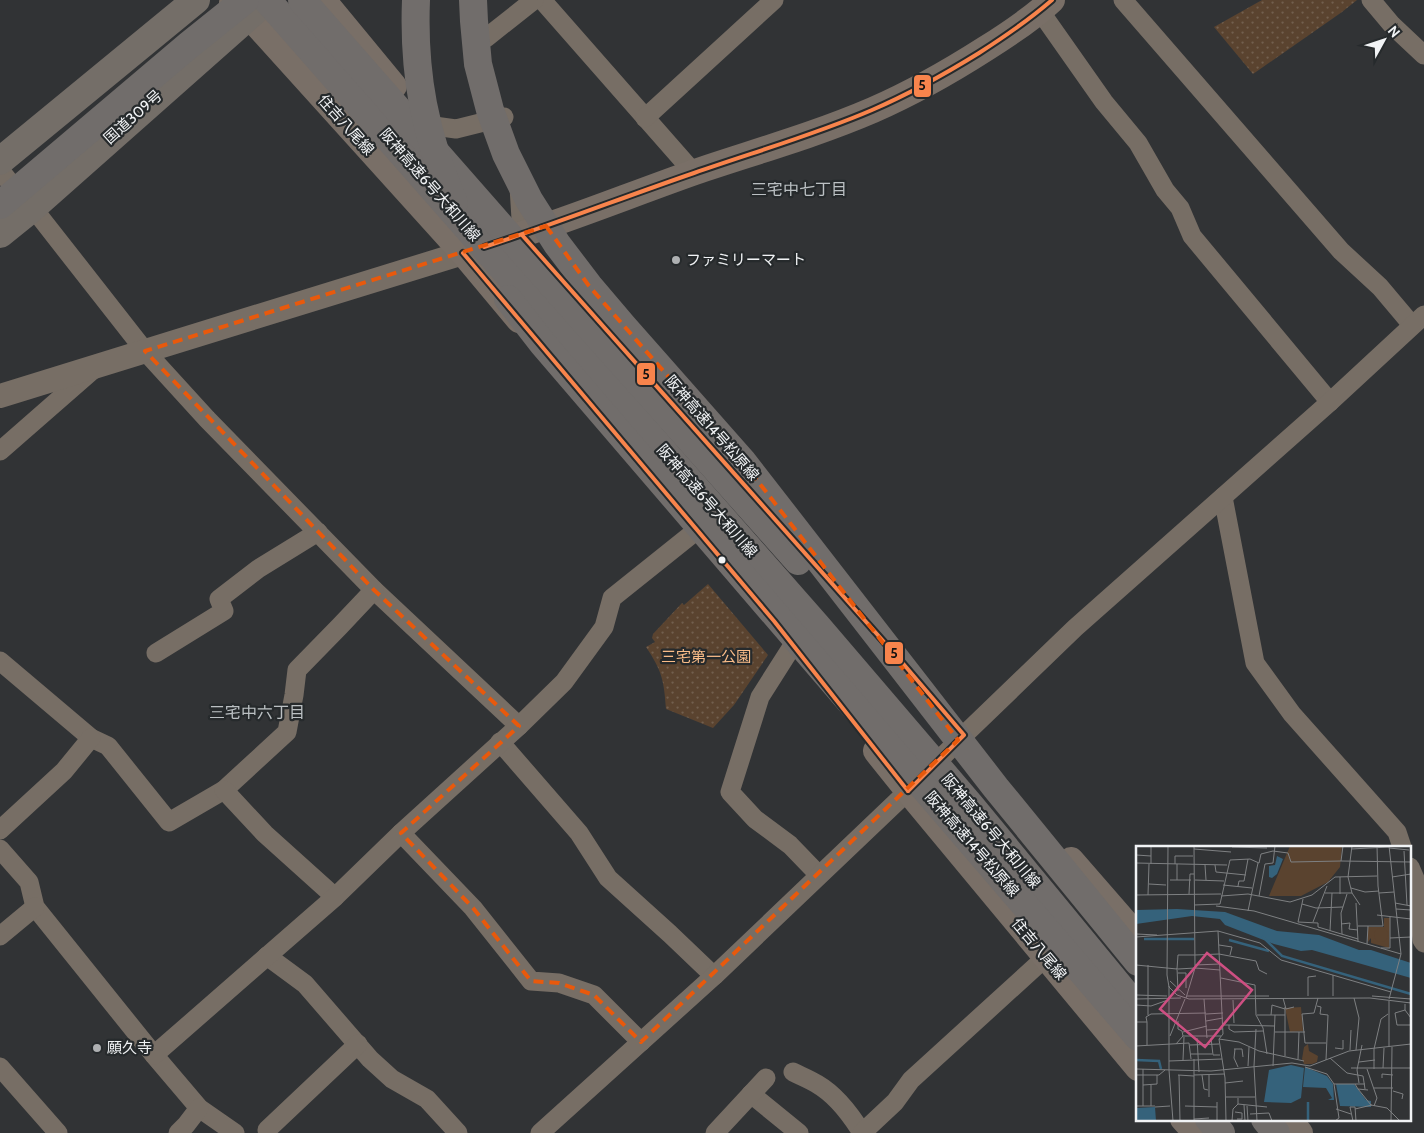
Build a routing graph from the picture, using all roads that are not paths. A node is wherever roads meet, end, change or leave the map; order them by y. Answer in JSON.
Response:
{"nodes":[{"id":1,"x":196,"y":0,"type":"edge"},
{"id":2,"x":214,"y":0,"type":"edge"},
{"id":3,"x":227,"y":0,"type":"edge"},
{"id":4,"x":302,"y":0,"type":"edge"},
{"id":5,"x":314,"y":0,"type":"edge"},
{"id":6,"x":323,"y":0,"type":"edge"},
{"id":7,"x":416,"y":0,"type":"edge"},
{"id":8,"x":473,"y":0,"type":"edge"},
{"id":9,"x":484,"y":0,"type":"edge"},
{"id":10,"x":534,"y":0,"type":"edge"},
{"id":11,"x":542,"y":0,"type":"edge"},
{"id":12,"x":774,"y":0,"type":"edge"},
{"id":13,"x":1123,"y":0,"type":"edge"},
{"id":14,"x":1370,"y":0,"type":"edge"},
{"id":15,"x":257,"y":4,"type":"edge"},
{"id":16,"x":1043,"y":5,"type":"edge"},
{"id":17,"x":486,"y":38,"type":"junction"},
{"id":18,"x":1424,"y":55,"type":"edge"},
{"id":19,"x":504,"y":118,"type":"junction"},
{"id":20,"x":645,"y":118,"type":"junction"},
{"id":21,"x":427,"y":125,"type":"junction"},
{"id":22,"x":0,"y":161,"type":"edge"},
{"id":23,"x":0,"y":170,"type":"edge"},
{"id":24,"x":694,"y":173,"type":"junction"},
{"id":25,"x":0,"y":184,"type":"edge"},
{"id":26,"x":0,"y":205,"type":"edge"},
{"id":27,"x":31,"y":209,"type":"junction"},
{"id":28,"x":0,"y":234,"type":"edge"},
{"id":29,"x":523,"y":244,"type":"junction"},
{"id":30,"x":463,"y":253,"type":"junction"},
{"id":31,"x":1418,"y":320,"type":"edge"},
{"id":32,"x":145,"y":351,"type":"junction"},
{"id":33,"x":100,"y":365,"type":"junction"},
{"id":34,"x":0,"y":396,"type":"edge"},
{"id":35,"x":1330,"y":402,"type":"junction"},
{"id":36,"x":0,"y":451,"type":"edge"},
{"id":37,"x":1223,"y":497,"type":"junction"},
{"id":38,"x":697,"y":530,"type":"junction"},
{"id":39,"x":318,"y":532,"type":"junction"},
{"id":40,"x":374,"y":590,"type":"junction"},
{"id":41,"x":793,"y":645,"type":"junction"},
{"id":42,"x":156,"y":652,"type":"dead end"},
{"id":43,"x":0,"y":661,"type":"edge"},
{"id":44,"x":519,"y":726,"type":"junction"},
{"id":45,"x":964,"y":735,"type":"junction"},
{"id":46,"x":91,"y":738,"type":"junction"},
{"id":47,"x":500,"y":742,"type":"junction"},
{"id":48,"x":996,"y":788,"type":"junction"},
{"id":49,"x":224,"y":790,"type":"junction"},
{"id":50,"x":908,"y":791,"type":"junction"},
{"id":51,"x":0,"y":830,"type":"edge"},
{"id":52,"x":401,"y":833,"type":"junction"},
{"id":53,"x":1402,"y":846,"type":"edge"},
{"id":54,"x":0,"y":849,"type":"edge"},
{"id":55,"x":1412,"y":872,"type":"edge"},
{"id":56,"x":819,"y":875,"type":"junction"},
{"id":57,"x":335,"y":897,"type":"junction"},
{"id":58,"x":34,"y":907,"type":"junction"},
{"id":59,"x":1136,"y":935,"type":"edge"},
{"id":60,"x":0,"y":936,"type":"edge"},
{"id":61,"x":1424,"y":943,"type":"edge"},
{"id":62,"x":267,"y":956,"type":"junction"},
{"id":63,"x":1046,"y":957,"type":"junction"},
{"id":64,"x":1136,"y":960,"type":"edge"},
{"id":65,"x":714,"y":976,"type":"junction"},
{"id":66,"x":1136,"y":1007,"type":"edge"},
{"id":67,"x":1136,"y":1035,"type":"edge"},
{"id":68,"x":641,"y":1042,"type":"junction"},
{"id":69,"x":358,"y":1044,"type":"junction"},
{"id":70,"x":154,"y":1055,"type":"junction"},
{"id":71,"x":1136,"y":1066,"type":"edge"},
{"id":72,"x":0,"y":1067,"type":"edge"},
{"id":73,"x":793,"y":1072,"type":"dead end"},
{"id":74,"x":766,"y":1078,"type":"dead end"},
{"id":75,"x":751,"y":1094,"type":"junction"},
{"id":76,"x":199,"y":1108,"type":"junction"},
{"id":77,"x":1184,"y":1120,"type":"edge"},
{"id":78,"x":1210,"y":1120,"type":"edge"},
{"id":79,"x":1227,"y":1120,"type":"edge"},
{"id":80,"x":1266,"y":1120,"type":"edge"},
{"id":81,"x":1290,"y":1120,"type":"edge"},
{"id":82,"x":547,"y":1131,"type":"edge"},
{"id":83,"x":267,"y":1132,"type":"edge"},
{"id":84,"x":58,"y":1133,"type":"edge"},
{"id":85,"x":178,"y":1133,"type":"edge"},
{"id":86,"x":235,"y":1133,"type":"edge"},
{"id":87,"x":458,"y":1133,"type":"edge"},
{"id":88,"x":715,"y":1133,"type":"edge"},
{"id":89,"x":800,"y":1133,"type":"edge"},
{"id":90,"x":862,"y":1133,"type":"edge"},
{"id":91,"x":1196,"y":1133,"type":"edge"},
{"id":92,"x":1220,"y":1133,"type":"edge"},
{"id":93,"x":1237,"y":1133,"type":"edge"},
{"id":94,"x":1276,"y":1133,"type":"edge"},
{"id":95,"x":1300,"y":1133,"type":"edge"}],
"edges":[{"from":1,"to":22,"type":"highway"},
{"from":2,"to":25,"type":"highway"},
{"from":3,"to":15,"type":"main road","name":"住吉八尾線"},
{"from":4,"to":29,"type":"highway","name":"阪神高速6号大和川線"},
{"from":5,"to":29,"type":"highway"},
{"from":6,"to":21,"type":"main road"},
{"from":7,"to":67,"type":"highway","name":"阪神高速14号松原線"},
{"from":8,"to":48,"type":"highway","name":"阪神高速14号松原線"},
{"from":9,"to":17,"type":"street"},
{"from":10,"to":17,"type":"street"},
{"from":11,"to":20,"type":"street"},
{"from":12,"to":20,"type":"street"},
{"from":13,"to":31,"type":"street"},
{"from":14,"to":18,"type":"street"},
{"from":15,"to":26,"type":"highway"},
{"from":15,"to":27,"type":"highway","name":"国道309号"},
{"from":15,"to":30,"type":"main road","name":"住吉八尾線"},
{"from":15,"to":66,"type":"highway","name":"阪神高速6号大和川線"},
{"from":16,"to":24,"type":"main road"},
{"from":16,"to":35,"type":"street"},
{"from":17,"to":19,"type":"street"},
{"from":19,"to":21,"type":"street"},
{"from":19,"to":29,"type":"street"},
{"from":20,"to":24,"type":"street"},
{"from":21,"to":29,"type":"main road"},
{"from":23,"to":27,"type":"street"},
{"from":24,"to":29,"type":"main road"},
{"from":27,"to":28,"type":"highway","name":"国道309号"},
{"from":27,"to":32,"type":"street"},
{"from":29,"to":30,"type":"main road"},
{"from":29,"to":45,"type":"main road"},
{"from":29,"to":48,"type":"highway","name":"阪神高速6号大和川線"},
{"from":30,"to":32,"type":"street"},
{"from":30,"to":38,"type":"main road","name":"住吉八尾線"},
{"from":31,"to":35,"type":"street"},
{"from":32,"to":33,"type":"street"},
{"from":32,"to":39,"type":"street"},
{"from":33,"to":34,"type":"street"},
{"from":33,"to":36,"type":"street"},
{"from":35,"to":37,"type":"street"},
{"from":37,"to":45,"type":"street"},
{"from":37,"to":53,"type":"street"},
{"from":38,"to":41,"type":"main road","name":"住吉八尾線"},
{"from":38,"to":44,"type":"street"},
{"from":39,"to":40,"type":"street"},
{"from":39,"to":42,"type":"street"},
{"from":40,"to":44,"type":"street"},
{"from":40,"to":49,"type":"street"},
{"from":41,"to":50,"type":"main road","name":"住吉八尾線"},
{"from":41,"to":56,"type":"street"},
{"from":43,"to":46,"type":"street"},
{"from":44,"to":47,"type":"street"},
{"from":45,"to":50,"type":"street"},
{"from":45,"to":59,"type":"main road"},
{"from":46,"to":49,"type":"street"},
{"from":46,"to":51,"type":"street"},
{"from":47,"to":52,"type":"street"},
{"from":47,"to":65,"type":"street"},
{"from":48,"to":64,"type":"highway","name":"阪神高速14号松原線"},
{"from":49,"to":57,"type":"street"},
{"from":50,"to":56,"type":"street"},
{"from":50,"to":63,"type":"main road","name":"住吉八尾線"},
{"from":52,"to":57,"type":"street"},
{"from":52,"to":68,"type":"street"},
{"from":54,"to":58,"type":"street"},
{"from":55,"to":61,"type":"street"},
{"from":56,"to":65,"type":"street"},
{"from":57,"to":62,"type":"street"},
{"from":58,"to":60,"type":"street"},
{"from":58,"to":70,"type":"street"},
{"from":62,"to":69,"type":"street"},
{"from":62,"to":70,"type":"street"},
{"from":63,"to":71,"type":"main road","name":"住吉八尾線"},
{"from":63,"to":90,"type":"street"},
{"from":65,"to":68,"type":"street"},
{"from":68,"to":82,"type":"street"},
{"from":69,"to":83,"type":"street"},
{"from":69,"to":87,"type":"street"},
{"from":70,"to":76,"type":"street"},
{"from":72,"to":84,"type":"street"},
{"from":73,"to":90,"type":"street"},
{"from":74,"to":75,"type":"street"},
{"from":75,"to":88,"type":"street"},
{"from":75,"to":89,"type":"street"},
{"from":76,"to":85,"type":"street"},
{"from":76,"to":86,"type":"street"},
{"from":77,"to":91,"type":"main road"},
{"from":78,"to":92,"type":"highway"},
{"from":79,"to":93,"type":"highway"},
{"from":80,"to":94,"type":"highway"},
{"from":81,"to":95,"type":"main road"}]}
